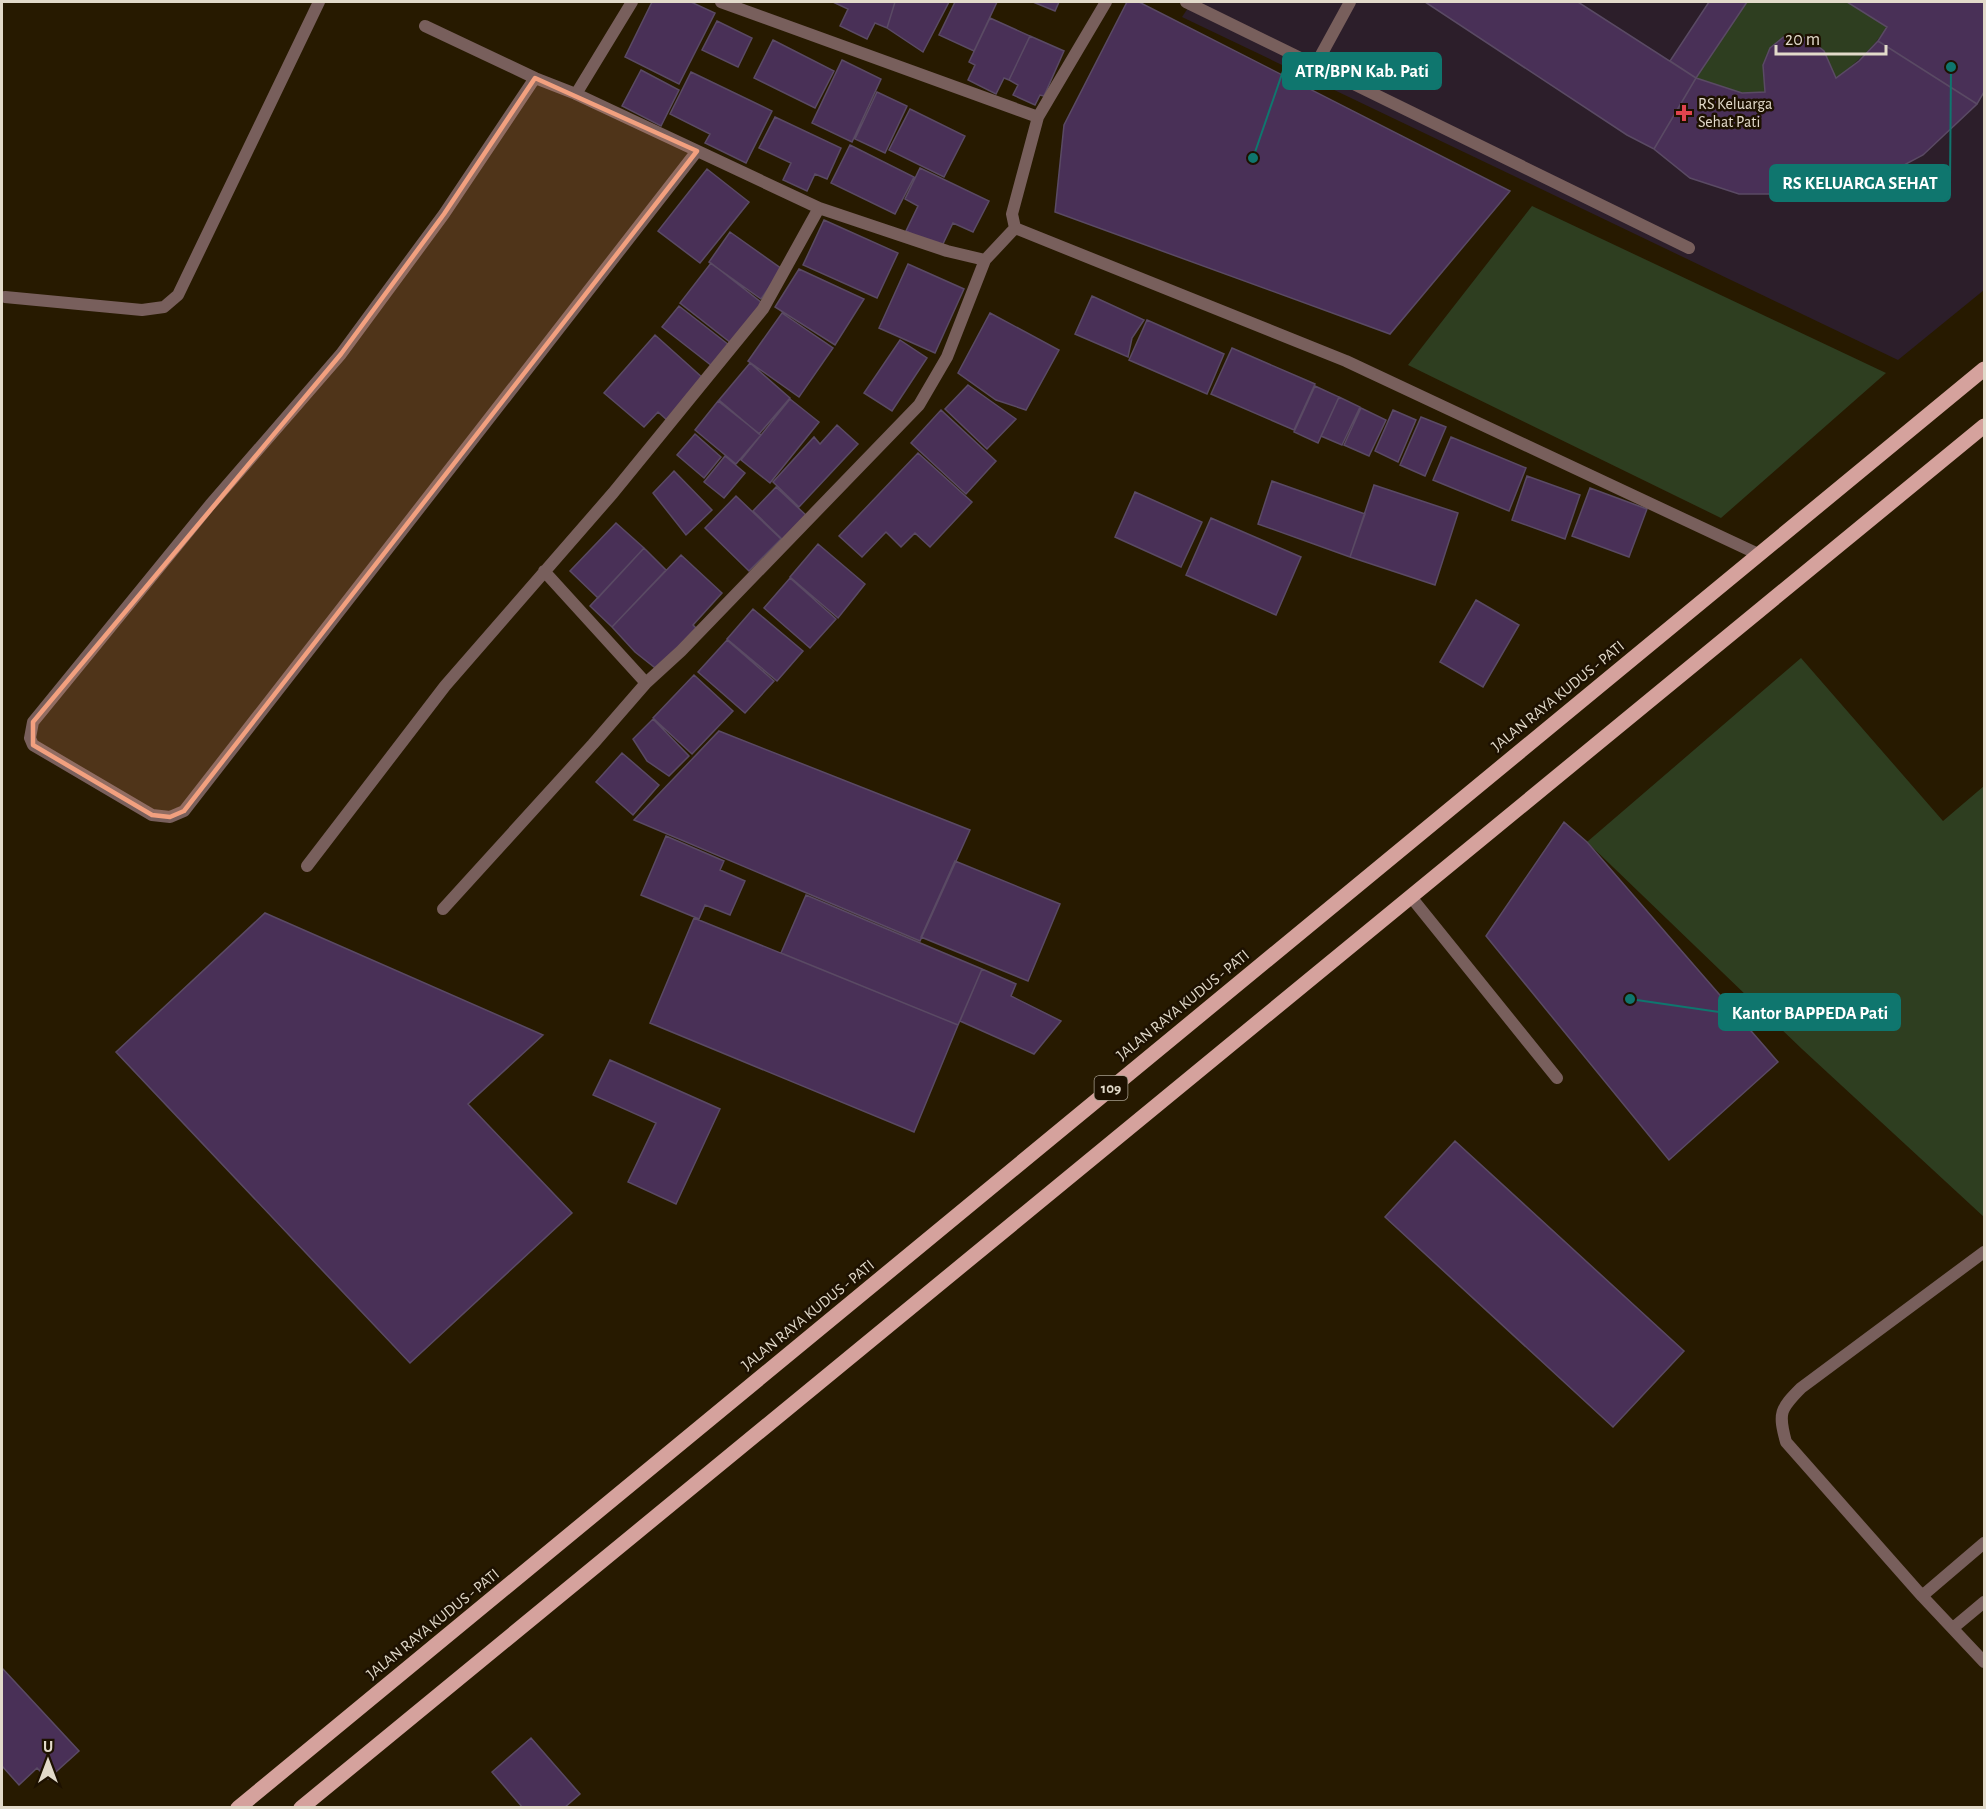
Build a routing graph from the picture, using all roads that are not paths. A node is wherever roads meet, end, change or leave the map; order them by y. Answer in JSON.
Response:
{"nodes":[{"id":1,"x":319,"y":2,"type":"edge"},
{"id":2,"x":632,"y":2,"type":"edge"},
{"id":3,"x":721,"y":2,"type":"edge"},
{"id":4,"x":1106,"y":2,"type":"edge"},
{"id":5,"x":1186,"y":2,"type":"edge"},
{"id":6,"x":1350,"y":2,"type":"edge"},
{"id":7,"x":425,"y":26,"type":"dead end"},
{"id":8,"x":1315,"y":66,"type":"junction"},
{"id":9,"x":535,"y":78,"type":"junction"},
{"id":10,"x":576,"y":94,"type":"junction"},
{"id":11,"x":1038,"y":117,"type":"junction"},
{"id":12,"x":697,"y":151,"type":"junction"},
{"id":13,"x":819,"y":208,"type":"junction"},
{"id":14,"x":1015,"y":228,"type":"junction"},
{"id":15,"x":1689,"y":248,"type":"dead end"},
{"id":16,"x":986,"y":260,"type":"junction"},
{"id":17,"x":3,"y":300,"type":"edge"},
{"id":18,"x":1984,"y":369,"type":"edge"},
{"id":19,"x":1984,"y":426,"type":"edge"},
{"id":20,"x":1758,"y":554,"type":"junction"},
{"id":21,"x":544,"y":572,"type":"junction"},
{"id":22,"x":646,"y":683,"type":"junction"},
{"id":23,"x":307,"y":866,"type":"dead end"},
{"id":24,"x":1411,"y":897,"type":"junction"},
{"id":25,"x":443,"y":909,"type":"dead end"},
{"id":26,"x":1557,"y":1078,"type":"dead end"},
{"id":27,"x":1984,"y":1252,"type":"edge"},
{"id":28,"x":1984,"y":1544,"type":"edge"},
{"id":29,"x":1922,"y":1596,"type":"junction"},
{"id":30,"x":1984,"y":1602,"type":"edge"},
{"id":31,"x":1953,"y":1628,"type":"junction"},
{"id":32,"x":1984,"y":1662,"type":"edge"},
{"id":33,"x":238,"y":1808,"type":"edge"},
{"id":34,"x":301,"y":1808,"type":"edge"}],
"edges":[{"from":1,"to":17,"type":"street"},
{"from":2,"to":10,"type":"street"},
{"from":3,"to":11,"type":"street"},
{"from":4,"to":11,"type":"street"},
{"from":5,"to":8,"type":"street"},
{"from":6,"to":8,"type":"street"},
{"from":7,"to":9,"type":"street"},
{"from":8,"to":15,"type":"street"},
{"from":9,"to":10,"type":"street"},
{"from":9,"to":12,"type":"street"},
{"from":10,"to":12,"type":"street"},
{"from":11,"to":14,"type":"street"},
{"from":12,"to":13,"type":"street"},
{"from":13,"to":16,"type":"street"},
{"from":13,"to":21,"type":"street"},
{"from":14,"to":16,"type":"street"},
{"from":14,"to":20,"type":"street"},
{"from":16,"to":22,"type":"street"},
{"from":18,"to":20,"type":"main road","name":"JALAN RAYA KUDUS - PATI","number":"109"},
{"from":19,"to":24,"type":"main road","number":"109"},
{"from":20,"to":33,"type":"main road","name":"JALAN RAYA KUDUS - PATI","number":"109"},
{"from":21,"to":22,"type":"street"},
{"from":21,"to":23,"type":"street"},
{"from":22,"to":25,"type":"street"},
{"from":24,"to":26,"type":"street"},
{"from":24,"to":34,"type":"main road","number":"109"},
{"from":27,"to":29,"type":"street"},
{"from":28,"to":29,"type":"street"},
{"from":29,"to":31,"type":"street"},
{"from":30,"to":31,"type":"street"},
{"from":31,"to":32,"type":"street"}]}
